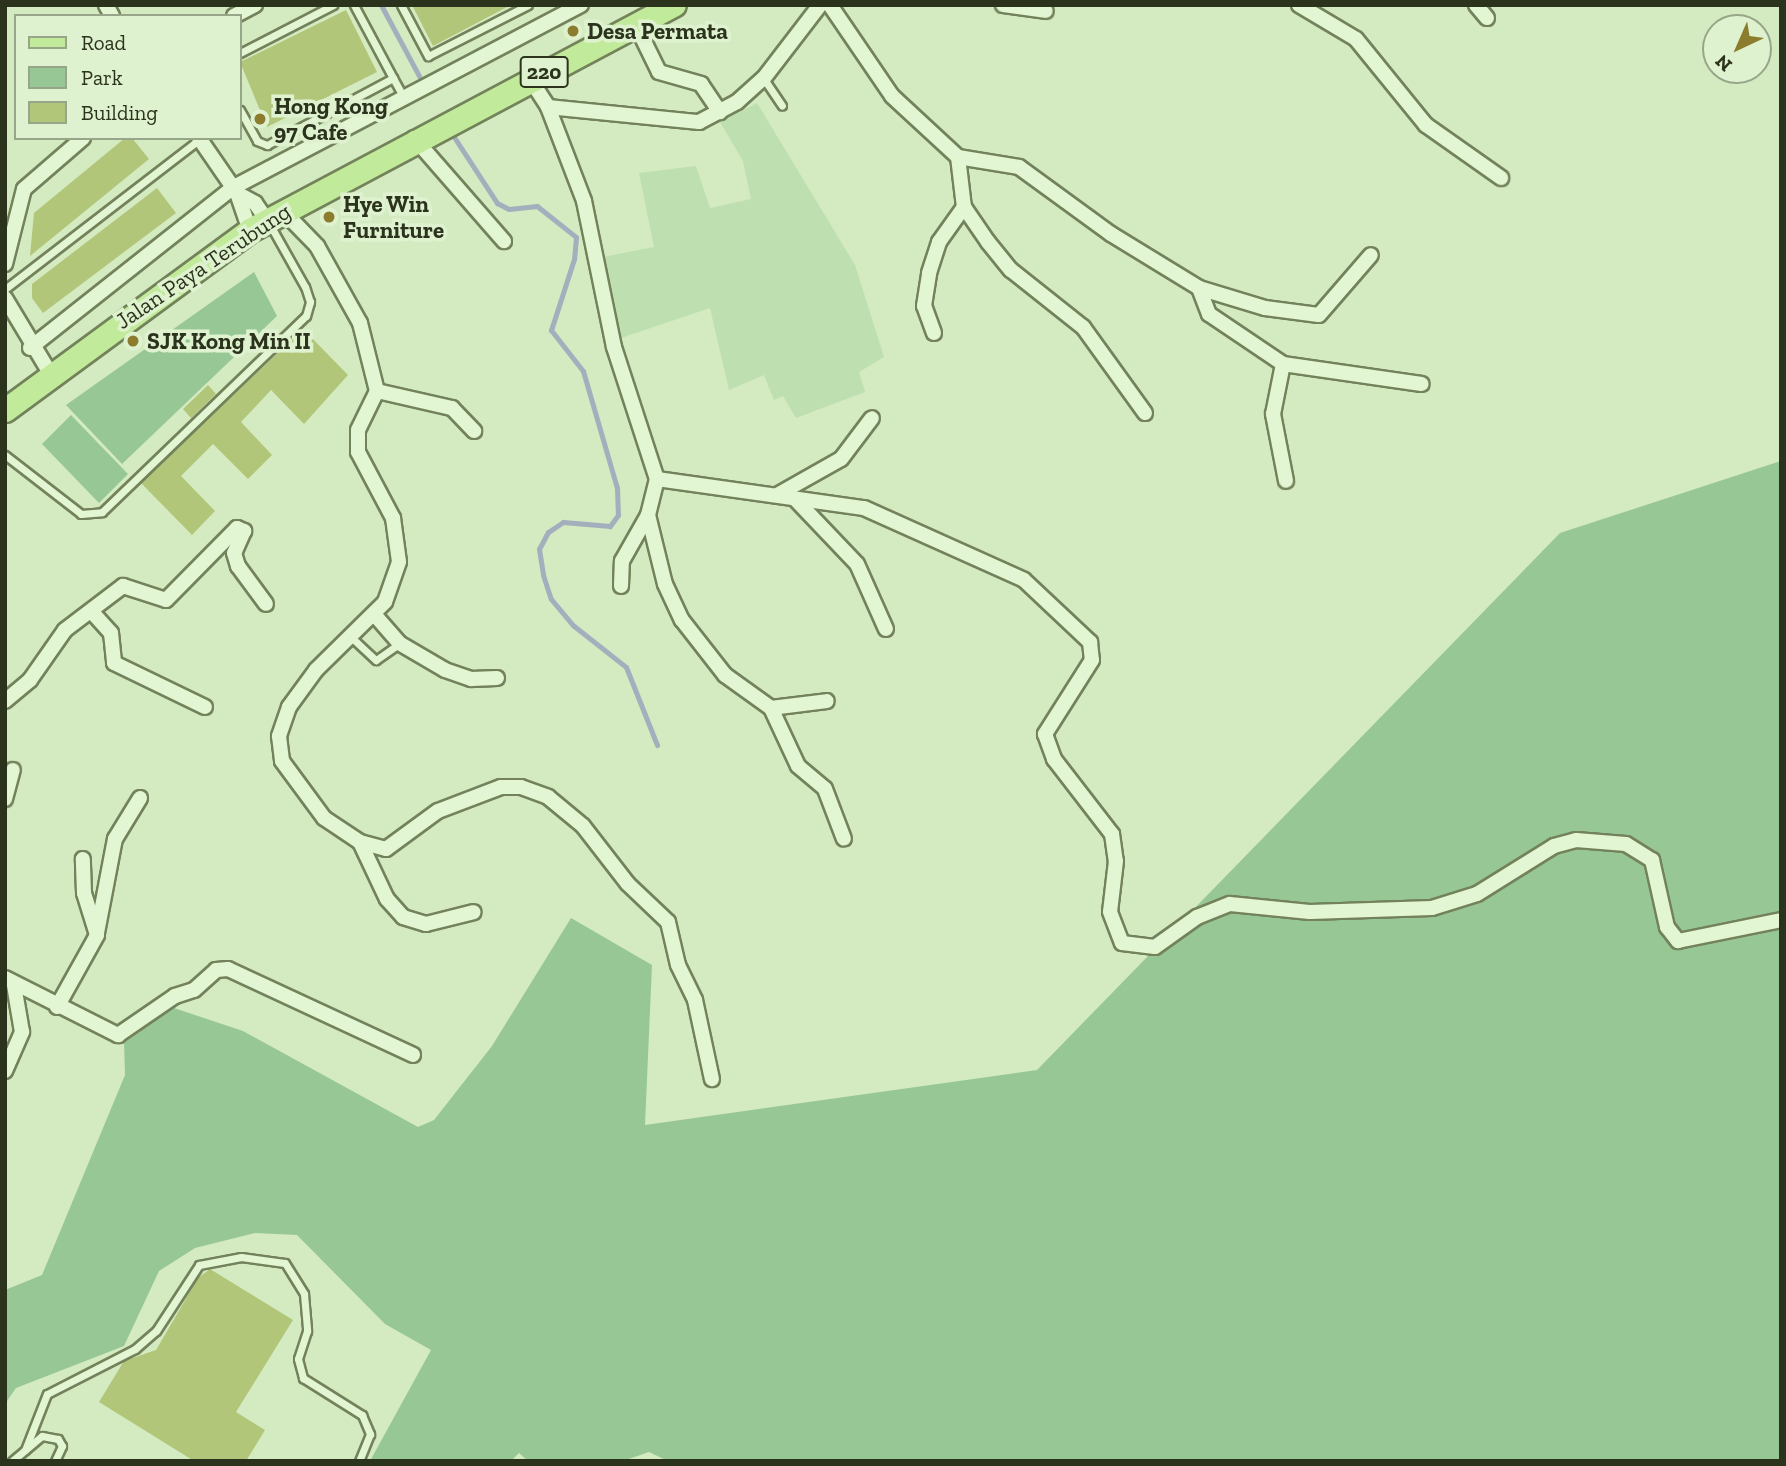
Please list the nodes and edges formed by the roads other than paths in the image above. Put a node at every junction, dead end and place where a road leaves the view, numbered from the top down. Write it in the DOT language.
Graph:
graph roads {
  1 [pos="255,5"];
  2 [pos="334,5"];
  3 [pos="354,5"];
  4 [pos="401,5"];
  5 [pos="528,5"];
  6 [pos="581,5"];
  7 [pos="674,5"];
  8 [pos="820,5"];
  9 [pos="830,5"];
  10 [pos="1003,5"];
  11 [pos="1299,5"];
  12 [pos="1476,5"];
  13 [pos="1046,11"];
  14 [pos="238,14"];
  15 [pos="1487,18"];
  16 [pos="636,25"];
  17 [pos="242,52"];
  18 [pos="393,78"];
  19 [pos="764,78"];
  20 [pos="530,79"];
  21 [pos="404,98"];
  22 [pos="782,106"];
  23 [pos="548,107"];
  24 [pos="720,112"];
  25 [pos="242,114"];
  26 [pos="414,138"];
  27 [pos="81,140"];
  28 [pos="199,140"];
  29 [pos="201,140"];
  30 [pos="958,157"];
  31 [pos="1501,178"];
  32 [pos="235,190"];
  33 [pos="964,208"];
  34 [pos="267,220"];
  35 [pos="504,241"];
  36 [pos="1371,255"];
  37 [pos="5,264"];
  38 [pos="1199,288"];
  39 [pos="5,289"];
  40 [pos="5,298"];
  41 [pos="934,333"];
  42 [pos="30,348"];
  43 [pos="1283,364"];
  44 [pos="50,373"];
  45 [pos="1422,384"];
  46 [pos="377,391"];
  47 [pos="5,410"];
  48 [pos="1145,413"];
  49 [pos="873,418"];
  50 [pos="474,431"];
  51 [pos="5,455"];
  52 [pos="657,479"];
  53 [pos="1286,481"];
  54 [pos="777,495"];
  55 [pos="796,500"];
  56 [pos="649,515"];
  57 [pos="621,586"];
  58 [pos="266,604"];
  59 [pos="92,612"];
  60 [pos="374,614"];
  61 [pos="886,629"];
  62 [pos="351,638"];
  63 [pos="399,643"];
  64 [pos="497,678"];
  65 [pos="5,701"];
  66 [pos="827,701"];
  67 [pos="205,707"];
  68 [pos="771,708"];
  69 [pos="13,770"];
  70 [pos="140,798"];
  71 [pos="5,799"];
  72 [pos="844,839"];
  73 [pos="360,842"];
  74 [pos="83,859"];
  75 [pos="474,912"];
  76 [pos="1781,920"];
  77 [pos="97,935"];
  78 [pos="9,981"];
  79 [pos="57,1007"];
  80 [pos="413,1055"];
  81 [pos="5,1072"];
  82 [pos="712,1079"];
  83 [pos="25,1450"];
  84 [pos="12,1461"];
  85 [pos="55,1461"];
  86 [pos="359,1461"];
  1 -- 14 [label="street"];
  2 -- 17 [label="lane"];
  3 -- 18 [label="lane"];
  4 -- 5 [label="lane"];
  6 -- 21 [label="street"];
  7 -- 16 [label="main road, Jalan Paya Terubung / 220"];
  8 -- 19 [label="street"];
  9 -- 30 [label="street"];
  10 -- 13 [label="street"];
  11 -- 31 [label="street"];
  12 -- 15 [label="street"];
  16 -- 20 [label="main road, Jalan Paya Terubung / 220"];
  16 -- 24 [label="street"];
  18 -- 21 [label="lane"];
  18 -- 25 [label="lane"];
  19 -- 22 [label="lane"];
  19 -- 24 [label="street"];
  20 -- 23 [label="street"];
  20 -- 26 [label="main road, Jalan Paya Terubung / 220"];
  21 -- 32 [label="street"];
  23 -- 24 [label="street"];
  23 -- 52 [label="street"];
  26 -- 34 [label="main road, Jalan Paya Terubung / 220"];
  26 -- 35 [label="street"];
  27 -- 37 [label="street"];
  28 -- 39 [label="lane"];
  29 -- 32 [label="street"];
  30 -- 33 [label="street"];
  30 -- 38 [label="street"];
  32 -- 34 [label="street"];
  32 -- 42 [label="street"];
  33 -- 41 [label="street"];
  33 -- 48 [label="street"];
  34 -- 44 [label="main road, Jalan Paya Terubung / 220"];
  34 -- 46 [label="street"];
  34 -- 51 [label="lane"];
  36 -- 38 [label="street"];
  38 -- 43 [label="street"];
  40 -- 42 [label="street"];
  42 -- 44 [label="street"];
  43 -- 45 [label="street"];
  43 -- 53 [label="street"];
  44 -- 47 [label="main road, Jalan Paya Terubung / 220"];
  46 -- 50 [label="street"];
  46 -- 60 [label="street"];
  49 -- 54 [label="street"];
  52 -- 54 [label="street"];
  52 -- 56 [label="street"];
  54 -- 55 [label="street"];
  55 -- 61 [label="street"];
  55 -- 76 [label="street"];
  56 -- 57 [label="street"];
  56 -- 68 [label="street"];
  58 -- 59 [label="street"];
  59 -- 65 [label="street"];
  59 -- 67 [label="street"];
  60 -- 62 [label="street"];
  60 -- 63 [label="street"];
  62 -- 63 [label="lane"];
  62 -- 73 [label="street"];
  63 -- 64 [label="street"];
  66 -- 68 [label="street"];
  68 -- 72 [label="street"];
  69 -- 71 [label="street"];
  70 -- 77 [label="street"];
  73 -- 75 [label="street"];
  73 -- 82 [label="street"];
  74 -- 77 [label="street"];
  77 -- 79 [label="street"];
  78 -- 79 [label="street"];
  78 -- 81 [label="street"];
  79 -- 80 [label="street"];
  83 -- 84 [label="lane"];
  83 -- 85 [label="lane"];
  83 -- 86 [label="lane"];
}
